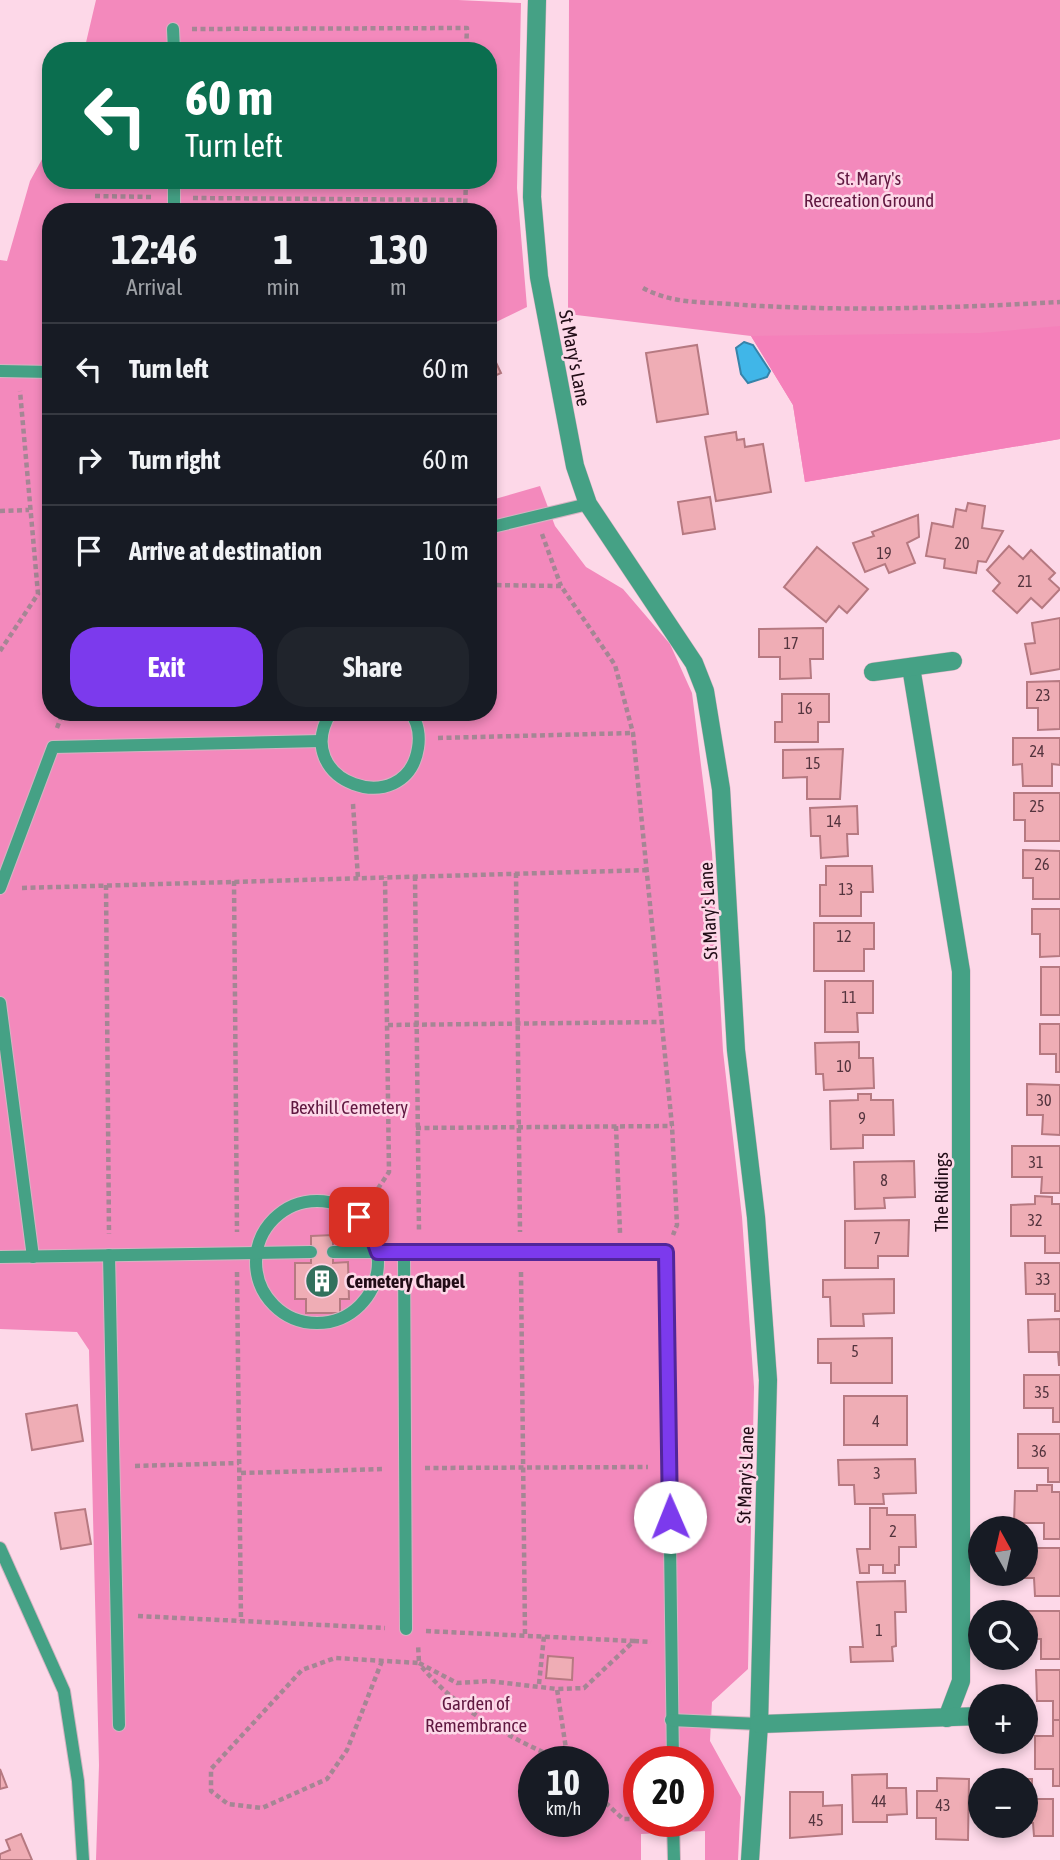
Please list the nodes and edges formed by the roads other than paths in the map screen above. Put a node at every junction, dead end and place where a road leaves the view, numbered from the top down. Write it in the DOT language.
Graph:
graph roads {
  1 [pos="537,0"];
  2 [pos="173,29"];
  3 [pos="174,42"];
  4 [pos="0,371"];
  5 [pos="42,372"];
  6 [pos="588,504"];
  7 [pos="497,526"];
  8 [pos="953,661"];
  9 [pos="911,667"];
  10 [pos="873,672"];
  11 [pos="326,721"];
  12 [pos="413,721"];
  13 [pos="321,741"];
  14 [pos="0,888"];
  15 [pos="0,1003"];
  16 [pos="311,1252"];
  17 [pos="333,1252"];
  18 [pos="378,1252"];
  19 [pos="404,1252"];
  20 [pos="256,1253"];
  21 [pos="109,1255"];
  22 [pos="0,1257"];
  23 [pos="33,1257"];
  24 [pos="0,1548"];
  25 [pos="412,1630"];
  26 [pos="968,1717"];
  27 [pos="947,1718"];
  28 [pos="671,1720"];
  29 [pos="759,1724"];
  30 [pos="119,1725"];
  31 [pos="672,1746"];
  32 [pos="673,1837"];
  33 [pos="83,1860"];
  34 [pos="674,1860"];
  35 [pos="750,1860"];
  1 -- 6 [label="street, St Mary's Lane"];
  2 -- 3 [label="lane"];
  4 -- 5 [label="lane"];
  6 -- 7 [label="lane"];
  6 -- 29 [label="street, St Mary's Lane"];
  8 -- 9 [label="street"];
  9 -- 10 [label="street"];
  9 -- 27 [label="street, The Ridings"];
  11 -- 13 [label="lane"];
  12 -- 13 [label="lane"];
  13 -- 14 [label="lane"];
  15 -- 23 [label="lane"];
  16 -- 20 [label="lane"];
  17 -- 18 [label="lane"];
  18 -- 19 [label="lane"];
  18 -- 20 [label="lane"];
  18 -- 20 [label="lane"];
  19 -- 25 [label="lane"];
  19 -- 28 [label="lane"];
  20 -- 21 [label="lane"];
  21 -- 23 [label="lane"];
  21 -- 30 [label="lane"];
  22 -- 23 [label="lane"];
  24 -- 33 [label="lane"];
  26 -- 27 [label="street"];
  27 -- 29 [label="street"];
  28 -- 29 [label="lane"];
  28 -- 31 [label="lane"];
  29 -- 35 [label="street, St Mary's Lane"];
  32 -- 34 [label="lane"];
}
